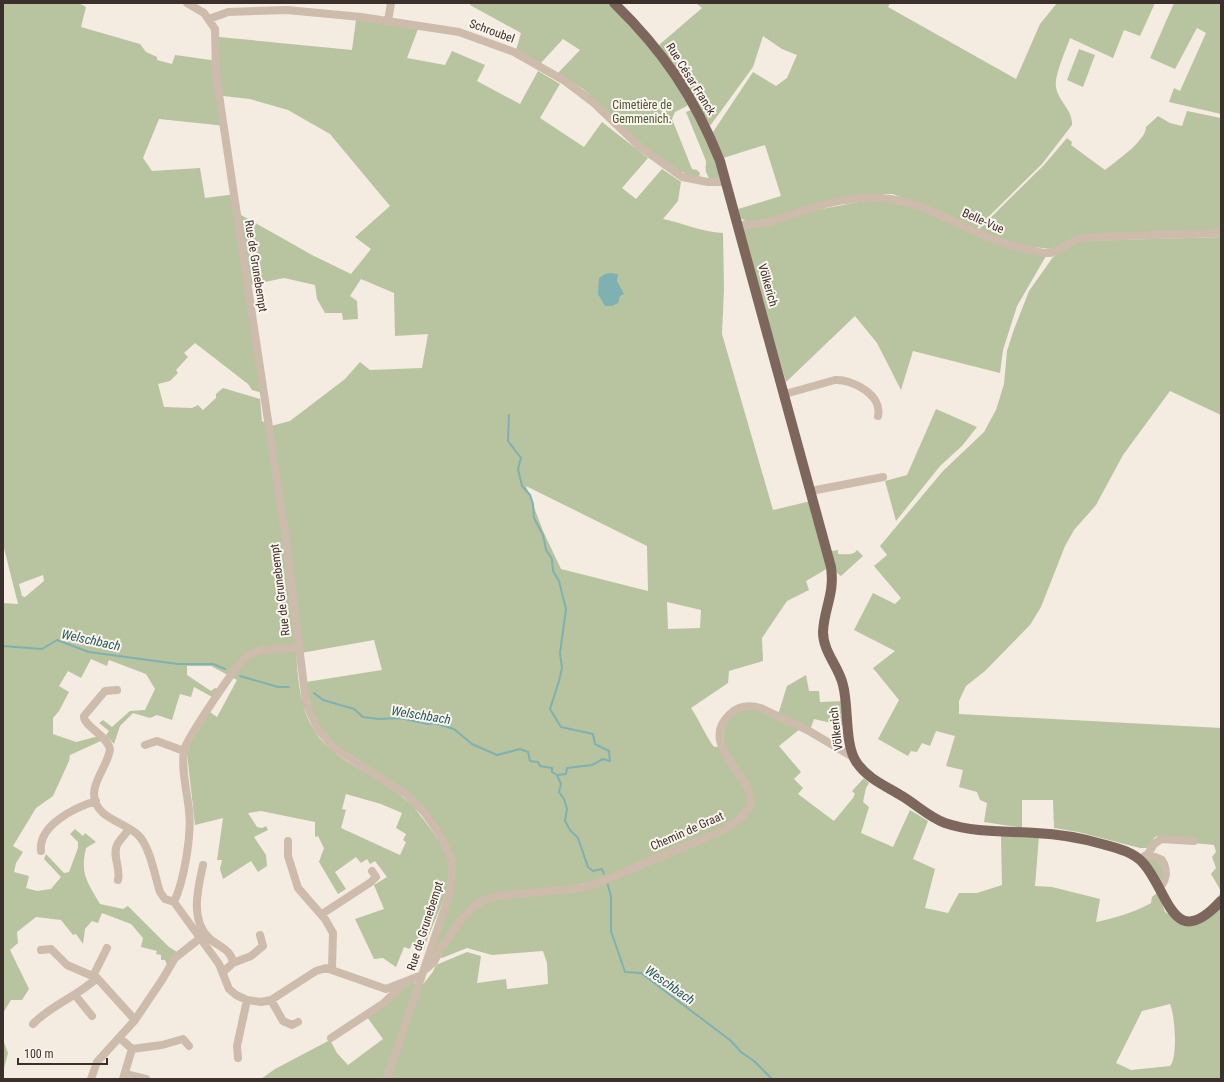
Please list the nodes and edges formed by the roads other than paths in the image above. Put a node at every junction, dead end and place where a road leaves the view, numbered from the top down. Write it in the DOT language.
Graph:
graph roads {
  1 [pos="187,3"];
  2 [pos="391,3"];
  3 [pos="614,3"];
  4 [pos="210,19"];
  5 [pos="388,21"];
  6 [pos="726,182"];
  7 [pos="738,226"];
  8 [pos="1221,233"];
  9 [pos="785,394"];
  10 [pos="878,416"];
  11 [pos="883,477"];
  12 [pos="811,491"];
  13 [pos="299,648"];
  14 [pos="117,690"];
  15 [pos="145,745"];
  16 [pos="184,751"];
  17 [pos="853,757"];
  18 [pos="96,800"];
  19 [pos="129,829"];
  20 [pos="288,841"];
  21 [pos="1194,841"];
  22 [pos="41,851"];
  23 [pos="1144,857"];
  24 [pos="203,865"];
  25 [pos="372,871"];
  26 [pos="118,880"];
  27 [pos="1160,888"];
  28 [pos="1221,901"];
  29 [pos="174,902"];
  30 [pos="322,914"];
  31 [pos="260,935"];
  32 [pos="199,939"];
  33 [pos="107,948"];
  34 [pos="41,950"];
  35 [pos="233,963"];
  36 [pos="332,968"];
  37 [pos="223,972"];
  38 [pos="423,972"];
  39 [pos="95,977"];
  40 [pos="405,983"];
  41 [pos="75,995"];
  42 [pos="248,1000"];
  43 [pos="271,1000"];
  44 [pos="92,1016"];
  45 [pos="135,1020"];
  46 [pos="298,1022"];
  47 [pos="33,1024"];
  48 [pos="120,1038"];
  49 [pos="331,1038"];
  50 [pos="190,1046"];
  51 [pos="132,1049"];
  52 [pos="238,1058"];
  53 [pos="124,1076"];
  54 [pos="91,1079"];
  55 [pos="146,1079"];
  56 [pos="387,1079"];
  1 -- 4 [label="street"];
  2 -- 5 [label="street"];
  3 -- 6 [label="main road, Rue César Franck"];
  4 -- 5 [label="street, Schroubel"];
  4 -- 13 [label="street, Rue de Grunebempt"];
  5 -- 6 [label="street, Schroubel"];
  6 -- 7 [label="main road, Völkerich"];
  7 -- 8 [label="street, Belle-Vue"];
  7 -- 9 [label="main road, Völkerich"];
  9 -- 10 [label="street"];
  9 -- 12 [label="main road, Völkerich"];
  11 -- 12 [label="street"];
  12 -- 17 [label="main road, Völkerich"];
  13 -- 16 [label="street"];
  13 -- 38 [label="street, Rue de Grunebempt"];
  14 -- 18 [label="street"];
  15 -- 16 [label="street"];
  16 -- 29 [label="street"];
  17 -- 23 [label="main road, Völkerich"];
  17 -- 38 [label="street, Chemin de Graat"];
  18 -- 19 [label="street"];
  18 -- 22 [label="street"];
  19 -- 26 [label="street"];
  19 -- 29 [label="street"];
  20 -- 30 [label="street"];
  21 -- 23 [label="street"];
  23 -- 27 [label="main road, Völkerich"];
  23 -- 27 [label="street, Völkerich"];
  24 -- 35 [label="street"];
  25 -- 30 [label="street"];
  27 -- 28 [label="main road, Völkerich"];
  29 -- 32 [label="street"];
  30 -- 36 [label="street"];
  31 -- 35 [label="street"];
  32 -- 37 [label="street"];
  32 -- 45 [label="street"];
  33 -- 39 [label="street"];
  34 -- 39 [label="street"];
  35 -- 37 [label="street"];
  36 -- 40 [label="street"];
  36 -- 43 [label="street"];
  37 -- 42 [label="street"];
  38 -- 40 [label="street"];
  38 -- 56 [label="street, Rue de Grunebempt"];
  39 -- 41 [label="street"];
  39 -- 45 [label="street"];
  40 -- 49 [label="street"];
  41 -- 44 [label="street"];
  41 -- 47 [label="street"];
  42 -- 43 [label="street"];
  42 -- 52 [label="street"];
  43 -- 46 [label="street"];
  45 -- 48 [label="street"];
  48 -- 51 [label="street"];
  48 -- 54 [label="street"];
  50 -- 51 [label="street"];
  51 -- 53 [label="street"];
  53 -- 55 [label="street"];
}
